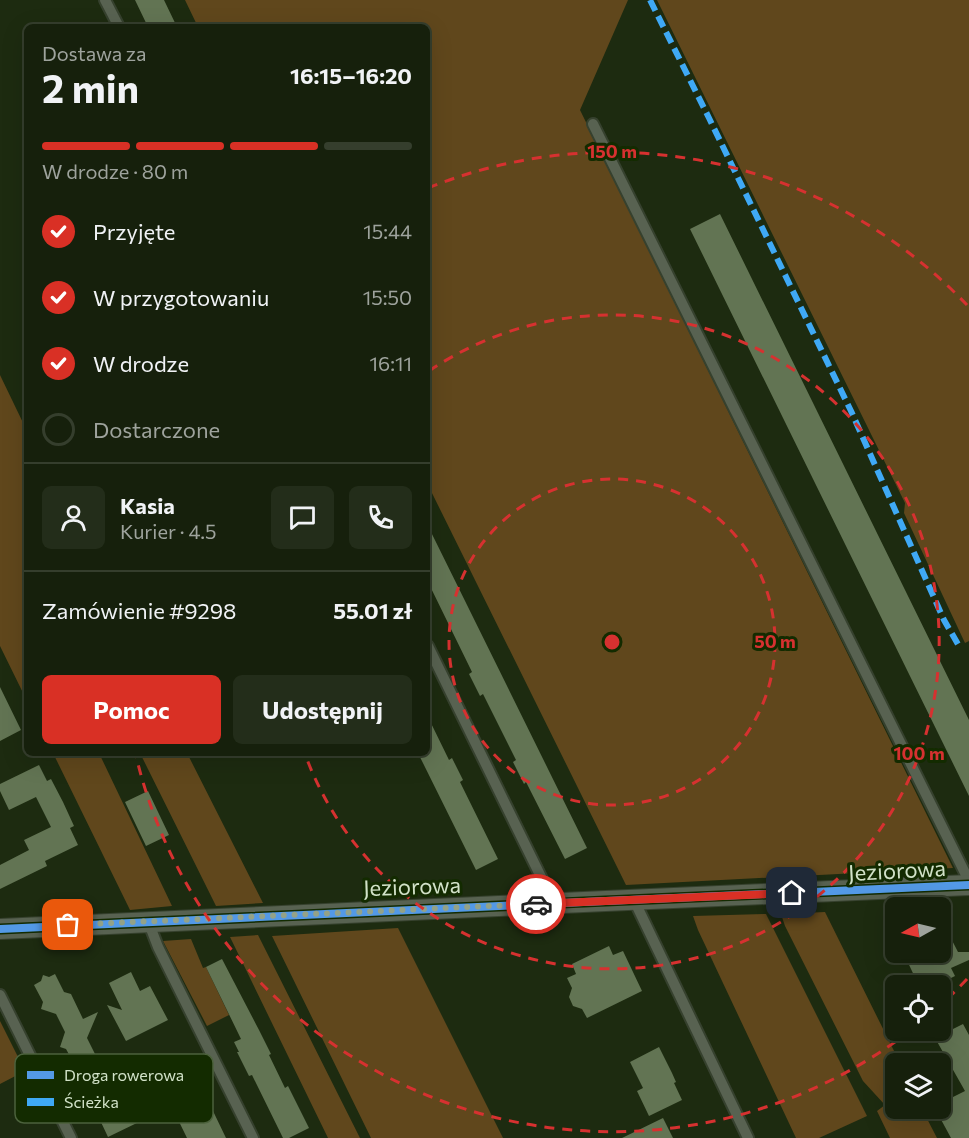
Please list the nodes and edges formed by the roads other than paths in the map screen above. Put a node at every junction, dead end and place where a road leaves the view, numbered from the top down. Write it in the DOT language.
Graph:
graph roads {
  1 [pos="105,0"];
  2 [pos="117,24"];
  3 [pos="593,124"];
  4 [pos="430,650"];
  5 [pos="969,883"];
  6 [pos="634,900"];
  7 [pos="548,904"];
  8 [pos="148,921"];
  9 [pos="0,928"];
  10 [pos="0,995"];
  11 [pos="29,1054"];
  12 [pos="211,1054"];
  13 [pos="213,1058"];
  14 [pos="63,1123"];
  15 [pos="70,1138"];
  16 [pos="253,1138"];
  17 [pos="748,1138"];
  1 -- 2 [label="lane"];
  3 -- 5 [label="lane"];
  4 -- 7 [label="lane"];
  5 -- 6 [label="street, Jeziorowa"];
  6 -- 7 [label="street, Jeziorowa"];
  6 -- 17 [label="lane"];
  7 -- 8 [label="street, Jeziorowa"];
  8 -- 9 [label="street, Jeziorowa"];
  8 -- 12 [label="lane"];
  10 -- 11 [label="lane"];
  13 -- 16 [label="lane"];
  14 -- 15 [label="lane"];
}
